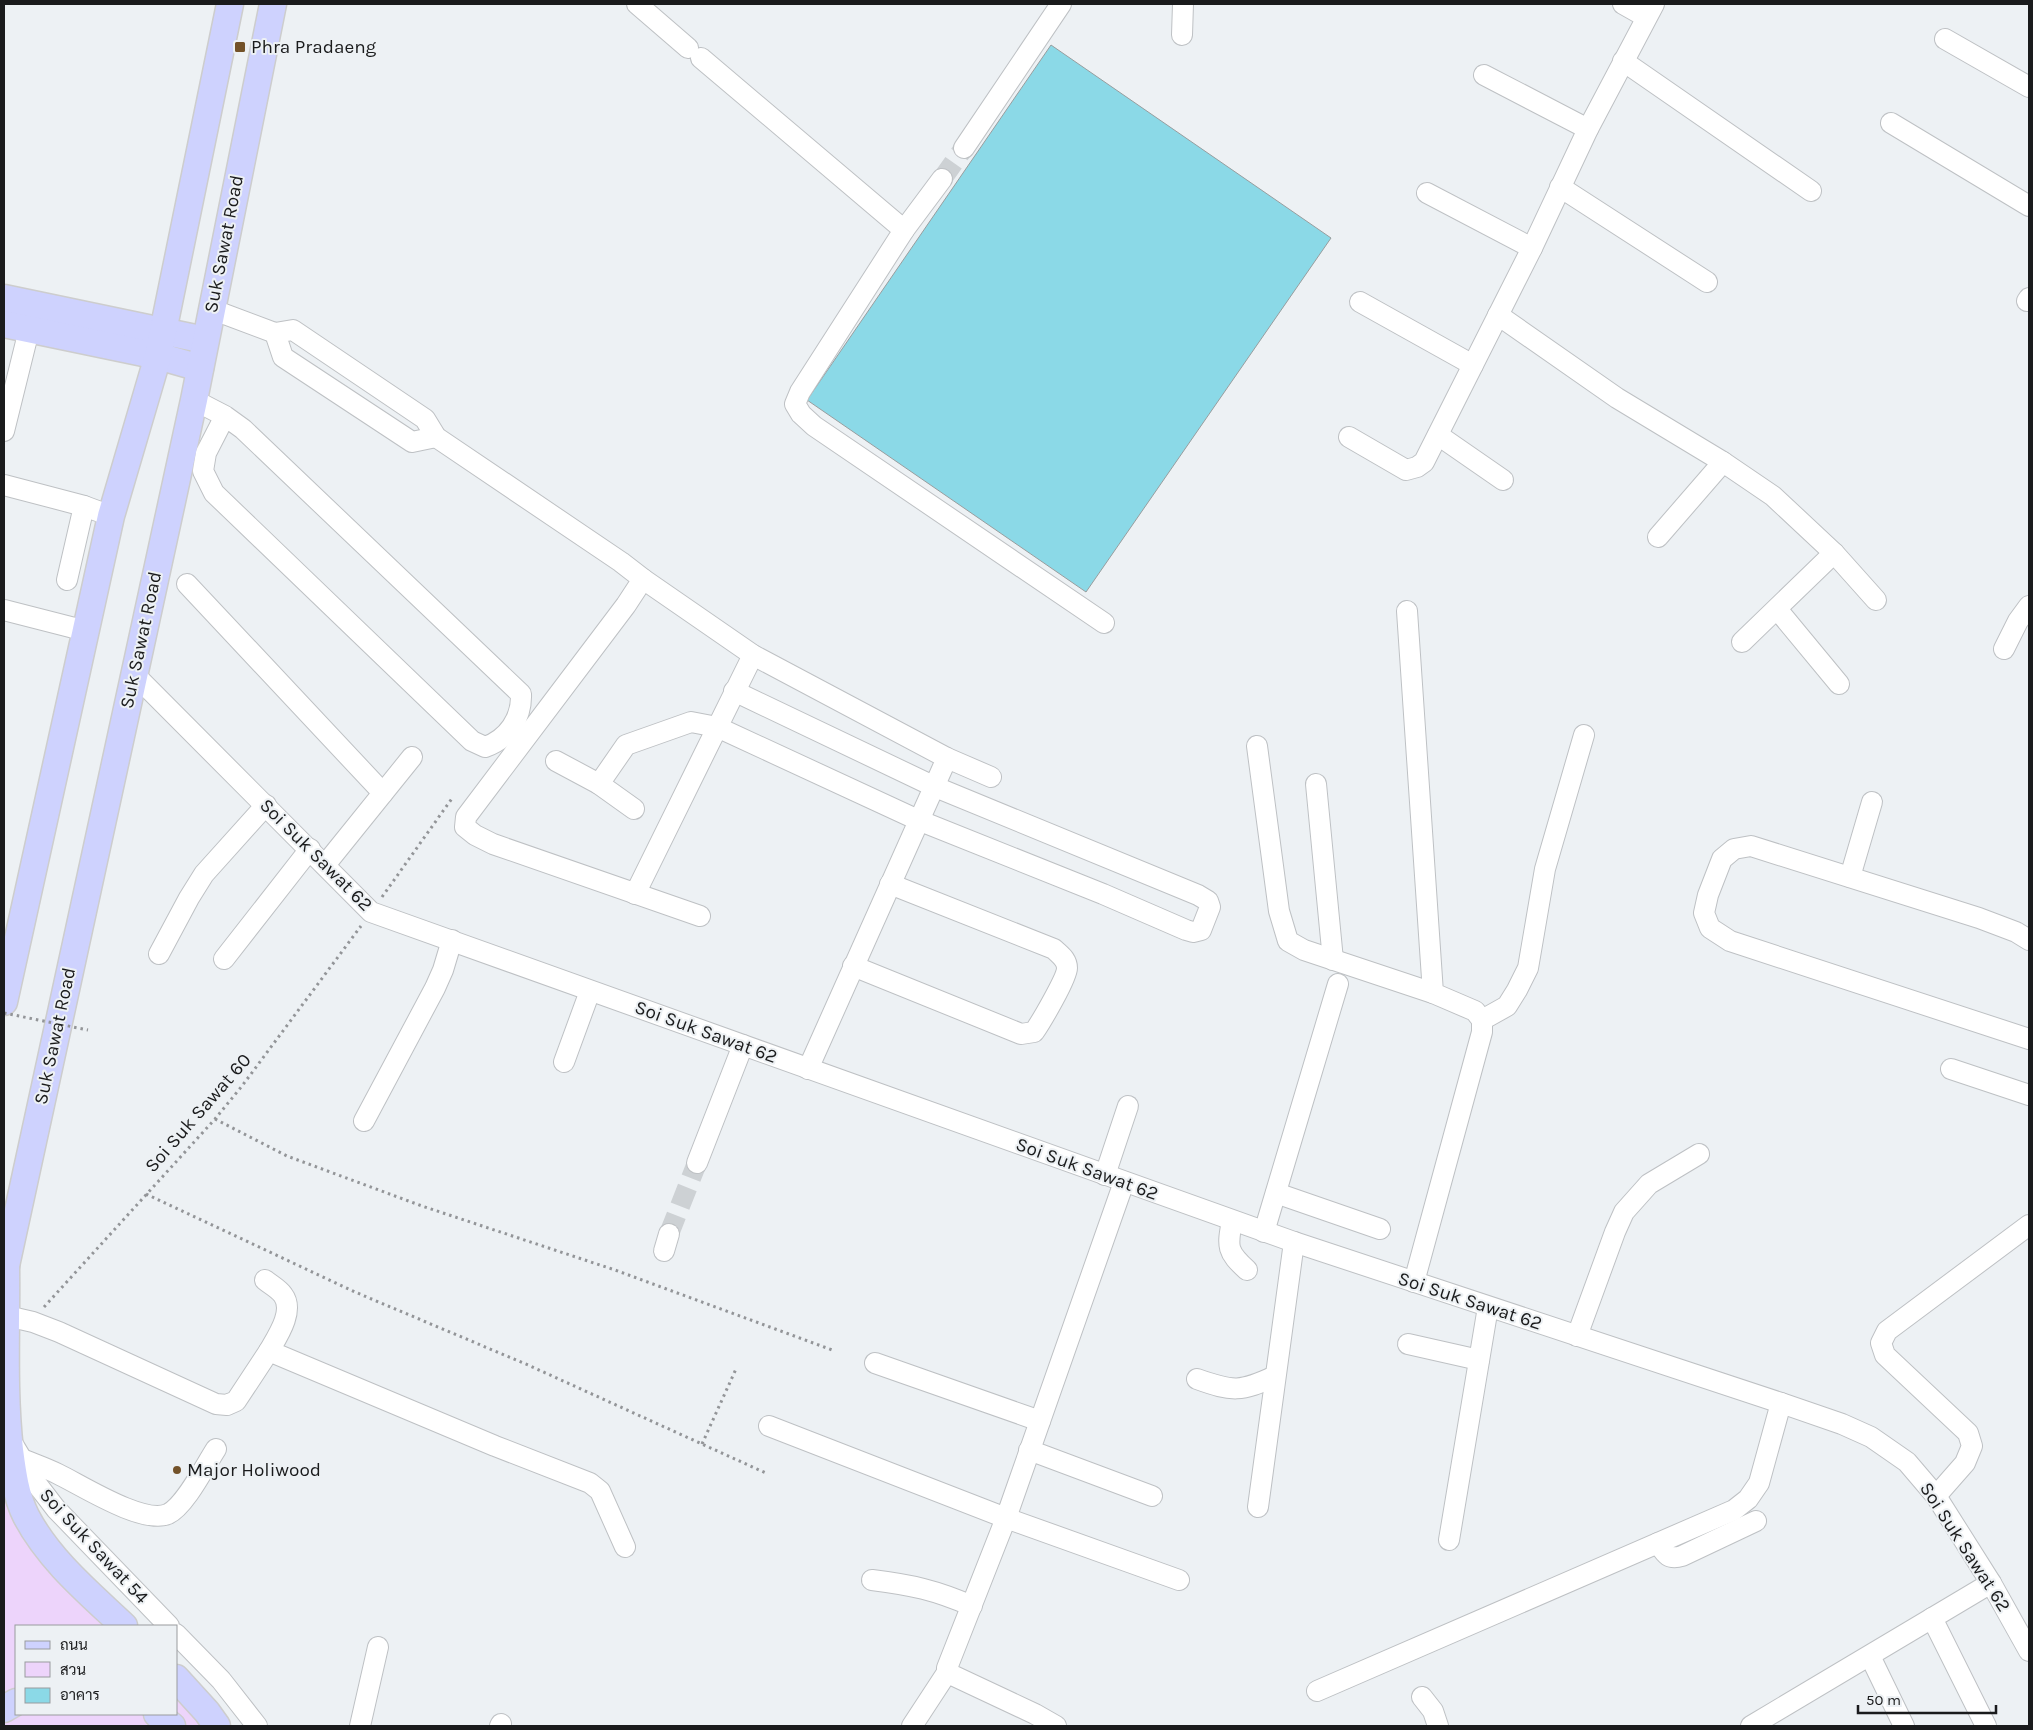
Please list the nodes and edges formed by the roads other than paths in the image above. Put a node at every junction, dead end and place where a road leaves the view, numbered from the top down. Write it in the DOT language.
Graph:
graph roads {
  1 [pos="230,4"];
  2 [pos="273,4"];
  3 [pos="637,4"];
  4 [pos="1061,4"];
  5 [pos="1183,4"];
  6 [pos="1623,4"];
  7 [pos="1650,10"];
  8 [pos="1182,35"];
  9 [pos="1945,39"];
  10 [pos="1623,60"];
  11 [pos="1484,75"];
  12 [pos="2029,87"];
  13 [pos="1891,123"];
  14 [pos="1588,129"];
  15 [pos="964,148"];
  16 [pos="942,179"];
  17 [pos="1560,187"];
  18 [pos="1811,191"];
  19 [pos="1427,193"];
  20 [pos="2029,206"];
  21 [pos="904,230"];
  22 [pos="1532,248"];
  23 [pos="1707,282"];
  24 [pos="4,298"];
  25 [pos="1360,302"];
  26 [pos="211,309"];
  27 [pos="1498,315"];
  28 [pos="16,327"];
  29 [pos="275,333"];
  30 [pos="205,340"];
  31 [pos="160,344"];
  32 [pos="1473,365"];
  33 [pos="200,368"];
  34 [pos="194,400"];
  35 [pos="225,416"];
  36 [pos="4,431"];
  37 [pos="1438,435"];
  38 [pos="1349,437"];
  39 [pos="436,438"];
  40 [pos="1723,462"];
  41 [pos="1503,480"];
  42 [pos="4,485"];
  43 [pos="84,506"];
  44 [pos="111,516"];
  45 [pos="1658,537"];
  46 [pos="1834,553"];
  47 [pos="643,578"];
  48 [pos="67,580"];
  49 [pos="187,584"];
  50 [pos="1876,600"];
  51 [pos="2029,606"];
  52 [pos="1777,609"];
  53 [pos="4,610"];
  54 [pos="1408,611"];
  55 [pos="1104,623"];
  56 [pos="86,631"];
  57 [pos="1742,642"];
  58 [pos="2004,650"];
  59 [pos="752,655"];
  60 [pos="134,674"];
  61 [pos="1838,684"];
  62 [pos="734,691"];
  63 [pos="717,727"];
  64 [pos="1584,736"];
  65 [pos="1257,746"];
  66 [pos="412,757"];
  67 [pos="947,758"];
  68 [pos="556,761"];
  69 [pos="991,777"];
  70 [pos="599,784"];
  71 [pos="1316,784"];
  72 [pos="933,786"];
  73 [pos="383,793"];
  74 [pos="1872,802"];
  75 [pos="266,805"];
  76 [pos="634,809"];
  77 [pos="918,820"];
  78 [pos="310,849"];
  79 [pos="325,864"];
  80 [pos="1850,877"];
  81 [pos="890,884"];
  82 [pos="635,894"];
  83 [pos="700,916"];
  84 [pos="452,940"];
  85 [pos="2029,940"];
  86 [pos="10,944"];
  87 [pos="159,954"];
  88 [pos="224,959"];
  89 [pos="1333,960"];
  90 [pos="853,966"];
  91 [pos="1338,984"];
  92 [pos="590,991"];
  93 [pos="1433,993"];
  94 [pos="4,1002"];
  95 [pos="1482,1020"];
  96 [pos="2029,1039"];
  97 [pos="743,1045"];
  98 [pos="564,1062"];
  99 [pos="808,1069"];
  100 [pos="1951,1069"];
  101 [pos="2029,1095"];
  102 [pos="1128,1106"];
  103 [pos="364,1121"];
  104 [pos="1699,1154"];
  105 [pos="696,1162"];
  106 [pos="1105,1175"];
  107 [pos="14,1180"];
  108 [pos="1124,1182"];
  109 [pos="1276,1193"];
  110 [pos="1232,1221"];
  111 [pos="2029,1225"];
  112 [pos="1380,1229"];
  113 [pos="1264,1232"];
  114 [pos="1294,1242"];
  115 [pos="5,1270"];
  116 [pos="1247,1270"];
  117 [pos="265,1280"];
  118 [pos="1414,1282"];
  119 [pos="1488,1306"];
  120 [pos="7,1316"];
  121 [pos="1577,1336"];
  122 [pos="1408,1344"];
  123 [pos="269,1351"];
  124 [pos="1479,1360"];
  125 [pos="875,1363"];
  126 [pos="1275,1376"];
  127 [pos="1197,1379"];
  128 [pos="1781,1403"];
  129 [pos="1040,1421"];
  130 [pos="769,1426"];
  131 [pos="15,1448"];
  132 [pos="216,1450"];
  133 [pos="1029,1450"];
  134 [pos="1152,1496"];
  135 [pos="1936,1496"];
  136 [pos="1258,1507"];
  137 [pos="1006,1518"];
  138 [pos="1756,1521"];
  139 [pos="1449,1540"];
  140 [pos="1658,1543"];
  141 [pos="625,1547"];
  142 [pos="872,1580"];
  143 [pos="1179,1580"];
  144 [pos="1991,1582"];
  145 [pos="972,1606"];
  146 [pos="1932,1618"];
  147 [pos="123,1625"];
  148 [pos="168,1625"];
  149 [pos="178,1636"];
  150 [pos="378,1647"];
  151 [pos="2029,1650"];
  152 [pos="1870,1656"];
  153 [pos="948,1671"];
  154 [pos="178,1680"];
  155 [pos="1317,1691"];
  156 [pos="1422,1697"];
  157 [pos="15,1703"];
  158 [pos="4,1709"];
  159 [pos="158,1715"];
  160 [pos="1031,1720"];
  161 [pos="1757,1725"];
  162 [pos="172,1726"];
  163 [pos="216,1726"];
  164 [pos="257,1726"];
  165 [pos="360,1726"];
  166 [pos="912,1726"];
  167 [pos="1056,1726"];
  168 [pos="1438,1726"];
  169 [pos="1904,1726"];
  170 [pos="1986,1726"];
  1 -- 31 [label="main road"];
  2 -- 26 [label="main road, Suk Sawat Road"];
  3 -- 21 [label="street"];
  4 -- 15 [label="street"];
  5 -- 8 [label="street"];
  6 -- 7 [label="street"];
  7 -- 10 [label="street"];
  9 -- 12 [label="street"];
  10 -- 14 [label="street"];
  10 -- 18 [label="street"];
  11 -- 14 [label="street"];
  13 -- 20 [label="street"];
  14 -- 17 [label="street"];
  16 -- 21 [label="street"];
  17 -- 22 [label="street"];
  17 -- 23 [label="street"];
  19 -- 22 [label="street"];
  21 -- 55 [label="street"];
  22 -- 27 [label="street"];
  24 -- 31 [label="main road"];
  25 -- 32 [label="street"];
  26 -- 29 [label="street"];
  26 -- 30 [label="main road, Suk Sawat Road"];
  27 -- 32 [label="street"];
  27 -- 40 [label="street"];
  28 -- 31 [label="main road"];
  28 -- 36 [label="street"];
  29 -- 39 [label="street"];
  29 -- 39 [label="street"];
  30 -- 31 [label="main road"];
  30 -- 33 [label="main road, Suk Sawat Road"];
  31 -- 33 [label="main road"];
  31 -- 44 [label="main road"];
  32 -- 37 [label="street"];
  33 -- 34 [label="main road, Suk Sawat Road"];
  34 -- 35 [label="street"];
  34 -- 60 [label="main road, Suk Sawat Road"];
  35 -- 35 [label="street"];
  37 -- 38 [label="street"];
  37 -- 41 [label="street"];
  39 -- 47 [label="street"];
  40 -- 45 [label="street"];
  40 -- 46 [label="street"];
  42 -- 43 [label="street"];
  43 -- 44 [label="street"];
  43 -- 48 [label="street"];
  44 -- 56 [label="main road"];
  46 -- 50 [label="street"];
  46 -- 52 [label="street"];
  47 -- 59 [label="street"];
  47 -- 82 [label="street"];
  49 -- 73 [label="street"];
  51 -- 58 [label="street"];
  52 -- 57 [label="street"];
  52 -- 61 [label="street"];
  53 -- 56 [label="street"];
  54 -- 93 [label="street"];
  56 -- 86 [label="main road"];
  59 -- 62 [label="street"];
  59 -- 67 [label="street"];
  60 -- 75 [label="street, Soi Suk Sawat 62"];
  60 -- 107 [label="main road, Suk Sawat Road"];
  62 -- 63 [label="street"];
  62 -- 72 [label="street"];
  63 -- 70 [label="street"];
  63 -- 77 [label="street"];
  63 -- 82 [label="street"];
  64 -- 95 [label="street"];
  65 -- 89 [label="street"];
  66 -- 73 [label="street"];
  67 -- 69 [label="street"];
  67 -- 72 [label="street"];
  68 -- 70 [label="street"];
  70 -- 76 [label="street"];
  71 -- 89 [label="street"];
  72 -- 77 [label="street"];
  72 -- 77 [label="street"];
  73 -- 79 [label="street"];
  74 -- 80 [label="street"];
  75 -- 78 [label="street, Soi Suk Sawat 62"];
  75 -- 87 [label="street"];
  77 -- 81 [label="street"];
  78 -- 79 [label="street, Soi Suk Sawat 62"];
  78 -- 88 [label="street"];
  79 -- 84 [label="street, Soi Suk Sawat 62"];
  80 -- 85 [label="street"];
  80 -- 96 [label="street"];
  81 -- 90 [label="street"];
  81 -- 90 [label="street"];
  82 -- 83 [label="street"];
  84 -- 92 [label="street, Soi Suk Sawat 62"];
  84 -- 103 [label="street"];
  86 -- 94 [label="main road"];
  89 -- 93 [label="street"];
  90 -- 99 [label="street"];
  91 -- 109 [label="street"];
  92 -- 97 [label="street, Soi Suk Sawat 62"];
  92 -- 98 [label="street"];
  93 -- 95 [label="street"];
  95 -- 118 [label="street"];
  97 -- 99 [label="street, Soi Suk Sawat 62"];
  97 -- 105 [label="street"];
  99 -- 106 [label="street, Soi Suk Sawat 62"];
  100 -- 101 [label="street"];
  102 -- 106 [label="street"];
  104 -- 121 [label="street"];
  106 -- 108 [label="street, Soi Suk Sawat 62"];
  107 -- 115 [label="main road, Suk Sawat Road"];
  108 -- 110 [label="street, Soi Suk Sawat 62"];
  108 -- 129 [label="street"];
  109 -- 112 [label="street"];
  109 -- 113 [label="street"];
  110 -- 113 [label="street, Soi Suk Sawat 62"];
  110 -- 116 [label="street"];
  111 -- 135 [label="street"];
  113 -- 114 [label="street, Soi Suk Sawat 62"];
  114 -- 118 [label="street, Soi Suk Sawat 62"];
  114 -- 126 [label="street"];
  115 -- 120 [label="main road, Suk Sawat Road"];
  117 -- 123 [label="street"];
  118 -- 119 [label="street, Soi Suk Sawat 62"];
  119 -- 121 [label="street, Soi Suk Sawat 62"];
  119 -- 124 [label="street"];
  120 -- 123 [label="street"];
  120 -- 131 [label="main road, Suk Sawat Road"];
  121 -- 128 [label="street, Soi Suk Sawat 62"];
  122 -- 124 [label="street"];
  123 -- 141 [label="street"];
  124 -- 139 [label="street"];
  125 -- 129 [label="street"];
  126 -- 127 [label="street"];
  126 -- 136 [label="street"];
  128 -- 135 [label="street, Soi Suk Sawat 62"];
  128 -- 140 [label="street"];
  129 -- 133 [label="street"];
  130 -- 137 [label="street"];
  131 -- 132 [label="street"];
  131 -- 147 [label="main road, Suk Sawat Road"];
  131 -- 148 [label="street, Soi Suk Sawat 54"];
  133 -- 134 [label="street"];
  133 -- 137 [label="street"];
  135 -- 144 [label="street, Soi Suk Sawat 62"];
  137 -- 143 [label="street"];
  137 -- 145 [label="street"];
  138 -- 140 [label="street"];
  140 -- 155 [label="street"];
  142 -- 145 [label="street"];
  144 -- 146 [label="street"];
  144 -- 151 [label="street, Soi Suk Sawat 62"];
  145 -- 153 [label="street"];
  146 -- 152 [label="street"];
  146 -- 170 [label="street"];
  149 -- 164 [label="street"];
  150 -- 165 [label="street"];
  152 -- 161 [label="street"];
  152 -- 169 [label="street"];
  153 -- 160 [label="street"];
  153 -- 166 [label="street"];
  154 -- 163 [label="main road"];
  156 -- 168 [label="street"];
  157 -- 158 [label="main road"];
  159 -- 162 [label="main road"];
  160 -- 167 [label="street"];
}
